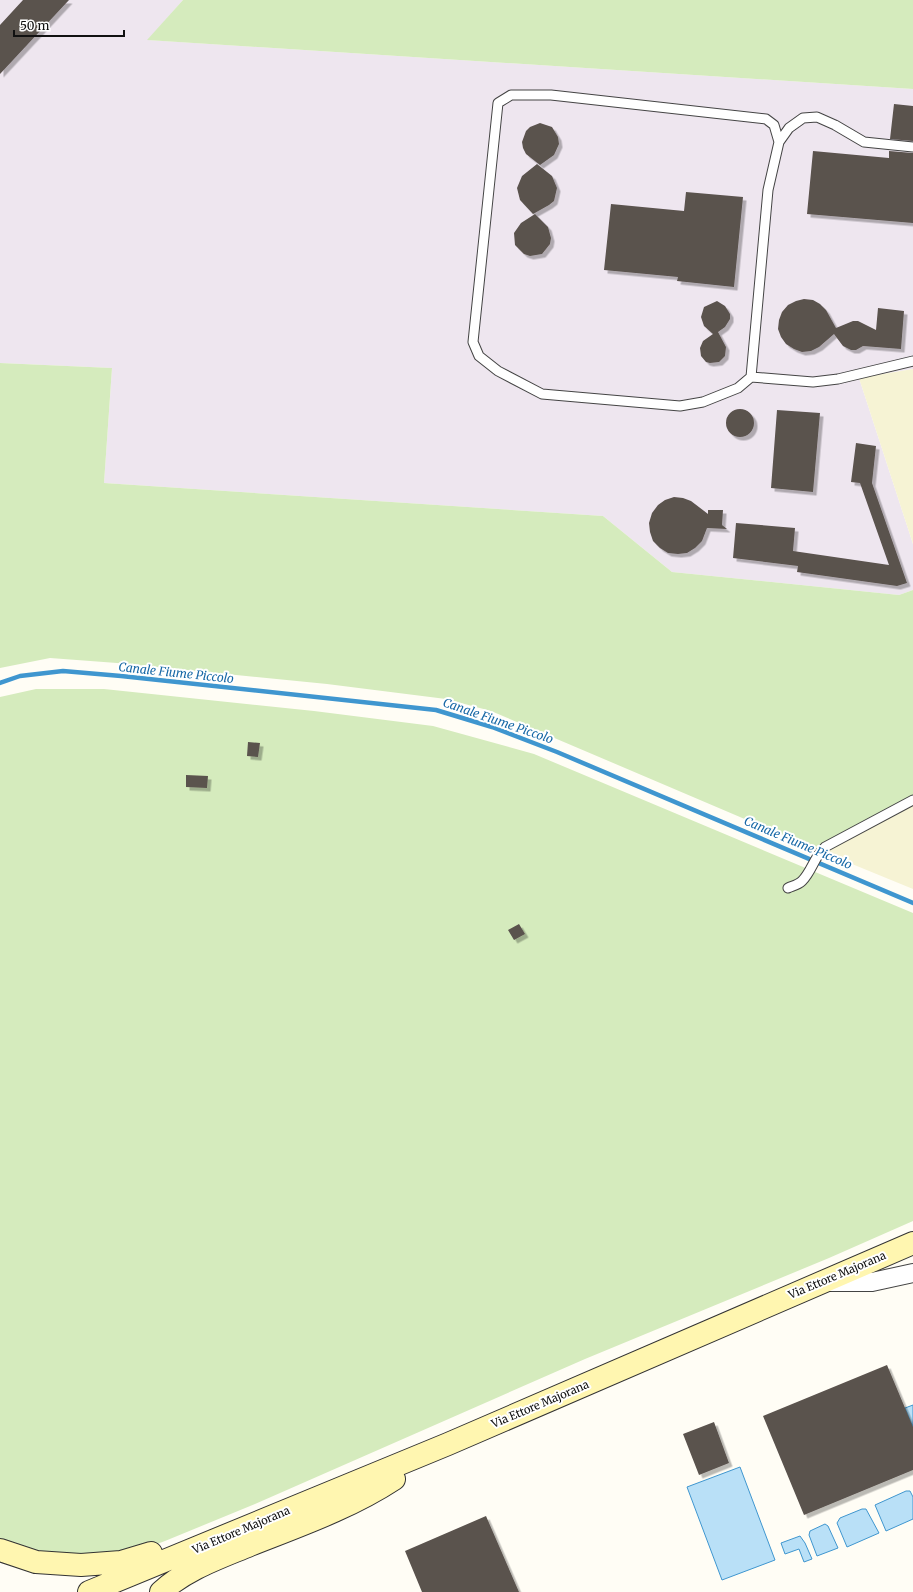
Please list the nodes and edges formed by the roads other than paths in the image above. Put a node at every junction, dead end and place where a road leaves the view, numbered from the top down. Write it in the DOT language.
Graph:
graph roads {
  1 [pos="779,142"];
  2 [pos="913,147"];
  3 [pos="913,361"];
  4 [pos="751,378"];
  5 [pos="913,800"];
  6 [pos="788,888"];
  7 [pos="913,1242"];
  8 [pos="913,1273"];
  9 [pos="822,1282"];
  10 [pos="448,1444"];
  11 [pos="0,1550"];
  12 [pos="89,1592"];
  13 [pos="162,1592"];
  1 -- 2 [label="lane"];
  1 -- 4 [label="lane"];
  1 -- 4 [label="lane"];
  3 -- 4 [label="lane"];
  5 -- 6 [label="lane"];
  7 -- 9 [label="main road, Via Ettore Majorana"];
  8 -- 9 [label="street"];
  9 -- 10 [label="main road, Via Ettore Majorana"];
  10 -- 11 [label="main road"];
  10 -- 12 [label="main road, Via Ettore Majorana"];
  10 -- 13 [label="main road"];
}
